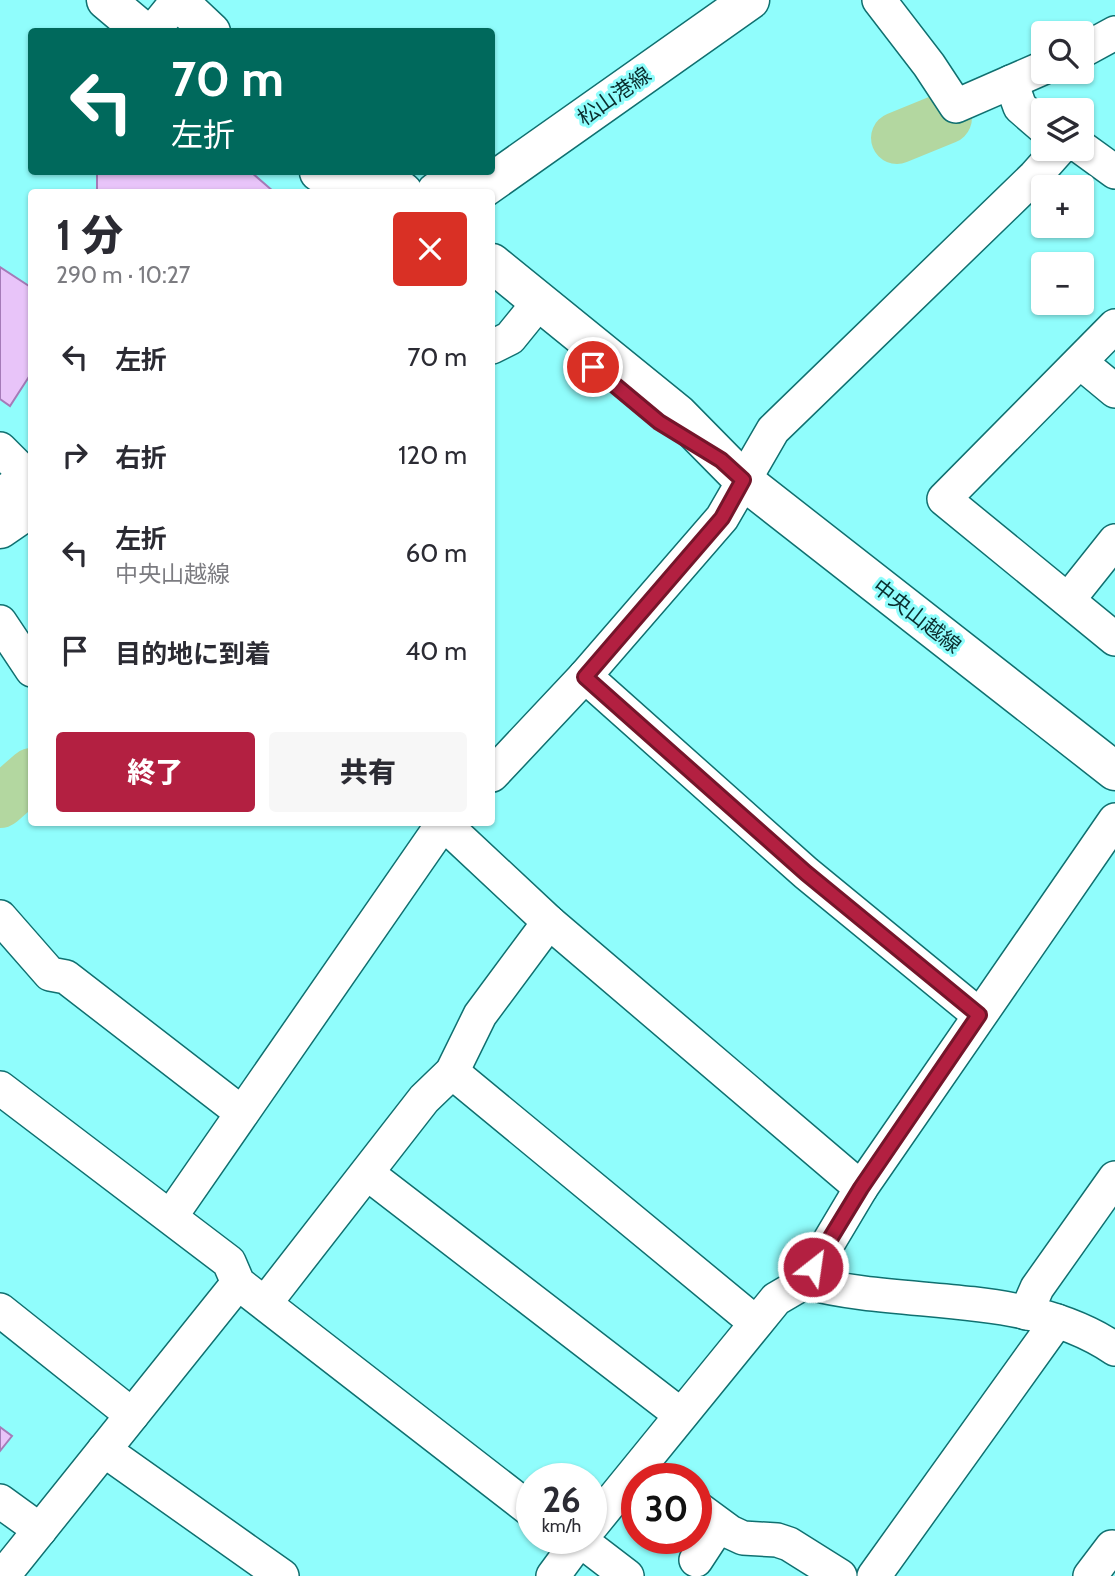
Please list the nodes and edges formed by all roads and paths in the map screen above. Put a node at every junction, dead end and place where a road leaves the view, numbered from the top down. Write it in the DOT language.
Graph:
graph roads {
  1 [pos="106,0"];
  2 [pos="177,0"];
  3 [pos="706,0"];
  4 [pos="750,0"];
  5 [pos="879,0"];
  6 [pos="140,28"];
  7 [pos="155,28"];
  8 [pos="207,28"];
  9 [pos="1115,33"];
  10 [pos="1094,44"];
  11 [pos="1031,73"];
  12 [pos="1011,82"];
  13 [pos="1031,117"];
  14 [pos="495,150"];
  15 [pos="1094,157"];
  16 [pos="1048,161"];
  17 [pos="1115,172"];
  18 [pos="324,175"];
  19 [pos="381,175"];
  20 [pos="461,175"];
  21 [pos="347,189"];
  22 [pos="399,189"];
  23 [pos="440,189"];
  24 [pos="482,189"];
  25 [pos="495,266"];
  26 [pos="495,292"];
  27 [pos="533,309"];
  28 [pos="1115,326"];
  29 [pos="495,346"];
  30 [pos="1080,362"];
  31 [pos="1115,391"];
  32 [pos="0,449"];
  33 [pos="732,470"];
  34 [pos="25,488"];
  35 [pos="0,529"];
  36 [pos="1115,541"];
  37 [pos="1068,600"];
  38 [pos="0,622"];
  39 [pos="1115,639"];
  40 [pos="28,664"];
  41 [pos="585,677"];
  42 [pos="1115,771"];
  43 [pos="495,772"];
  44 [pos="1115,820"];
  45 [pos="441,826"];
  46 [pos="446,826"];
  47 [pos="0,917"];
  48 [pos="549,922"];
  49 [pos="979,1015"];
  50 [pos="452,1072"];
  51 [pos="0,1088"];
  52 [pos="242,1113"];
  53 [pos="368,1174"];
  54 [pos="1115,1178"];
  55 [pos="861,1188"];
  56 [pos="171,1216"];
  57 [pos="805,1282"];
  58 [pos="239,1283"];
  59 [pos="266,1302"];
  60 [pos="0,1310"];
  61 [pos="1041,1317"];
  62 [pos="756,1323"];
  63 [pos="1115,1349"];
  64 [pos="132,1415"];
  65 [pos="681,1415"];
  66 [pos="104,1450"];
  67 [pos="655,1463"];
  68 [pos="516,1498"];
  69 [pos="621,1498"];
  70 [pos="0,1501"];
  71 [pos="607,1511"];
  72 [pos="712,1519"];
  73 [pos="40,1530"];
  74 [pos="1115,1549"];
  75 [pos="568,1554"];
  76 [pos="600,1554"];
  77 [pos="698,1554"];
  78 [pos="696,1560"];
  79 [pos="3,1576"];
  80 [pos="282,1576"];
  81 [pos="553,1576"];
  82 [pos="627,1576"];
  83 [pos="840,1576"];
  84 [pos="874,1576"];
  85 [pos="1090,1576"];
  1 -- 6 [label="main road"];
  2 -- 7 [label="street"];
  2 -- 8 [label="main road"];
  3 -- 14 [label="main road, 松山港線"];
  4 -- 24 [label="main road, 松山港線"];
  5 -- 12 [label="street"];
  9 -- 10 [label="street"];
  11 -- 12 [label="street"];
  12 -- 13 [label="street"];
  15 -- 17 [label="street"];
  16 -- 33 [label="street"];
  18 -- 21 [label="main road"];
  19 -- 22 [label="main road"];
  20 -- 23 [label="main road"];
  25 -- 27 [label="main road, 中央山越線"];
  26 -- 27 [label="main road, 中央山越線"];
  27 -- 29 [label="street"];
  27 -- 33 [label="main road, 中央山越線"];
  28 -- 30 [label="street"];
  30 -- 31 [label="street"];
  30 -- 37 [label="street"];
  32 -- 34 [label="street"];
  33 -- 41 [label="street"];
  33 -- 42 [label="main road, 中央山越線"];
  34 -- 35 [label="main road"];
  36 -- 37 [label="street"];
  37 -- 39 [label="street"];
  38 -- 40 [label="street"];
  41 -- 43 [label="street"];
  41 -- 49 [label="street"];
  44 -- 49 [label="street"];
  45 -- 52 [label="street"];
  46 -- 48 [label="street"];
  47 -- 52 [label="street"];
  48 -- 50 [label="street"];
  48 -- 55 [label="street"];
  49 -- 55 [label="street"];
  50 -- 53 [label="street"];
  50 -- 62 [label="street"];
  51 -- 56 [label="street"];
  52 -- 56 [label="street"];
  53 -- 59 [label="street"];
  53 -- 65 [label="street"];
  54 -- 61 [label="street"];
  55 -- 57 [label="street"];
  56 -- 58 [label="street"];
  57 -- 61 [label="street"];
  57 -- 62 [label="street"];
  58 -- 59 [label="street"];
  58 -- 64 [label="street"];
  59 -- 68 [label="street"];
  60 -- 64 [label="street"];
  61 -- 63 [label="street"];
  61 -- 84 [label="street"];
  62 -- 65 [label="street"];
  64 -- 66 [label="street"];
  65 -- 67 [label="street"];
  66 -- 73 [label="street"];
  66 -- 80 [label="street"];
  69 -- 71 [label="street"];
  70 -- 73 [label="street"];
  72 -- 83 [label="street"];
  73 -- 79 [label="street"];
  74 -- 85 [label="street"];
  75 -- 81 [label="street"];
  76 -- 82 [label="street"];
  77 -- 78 [label="street"];
}
